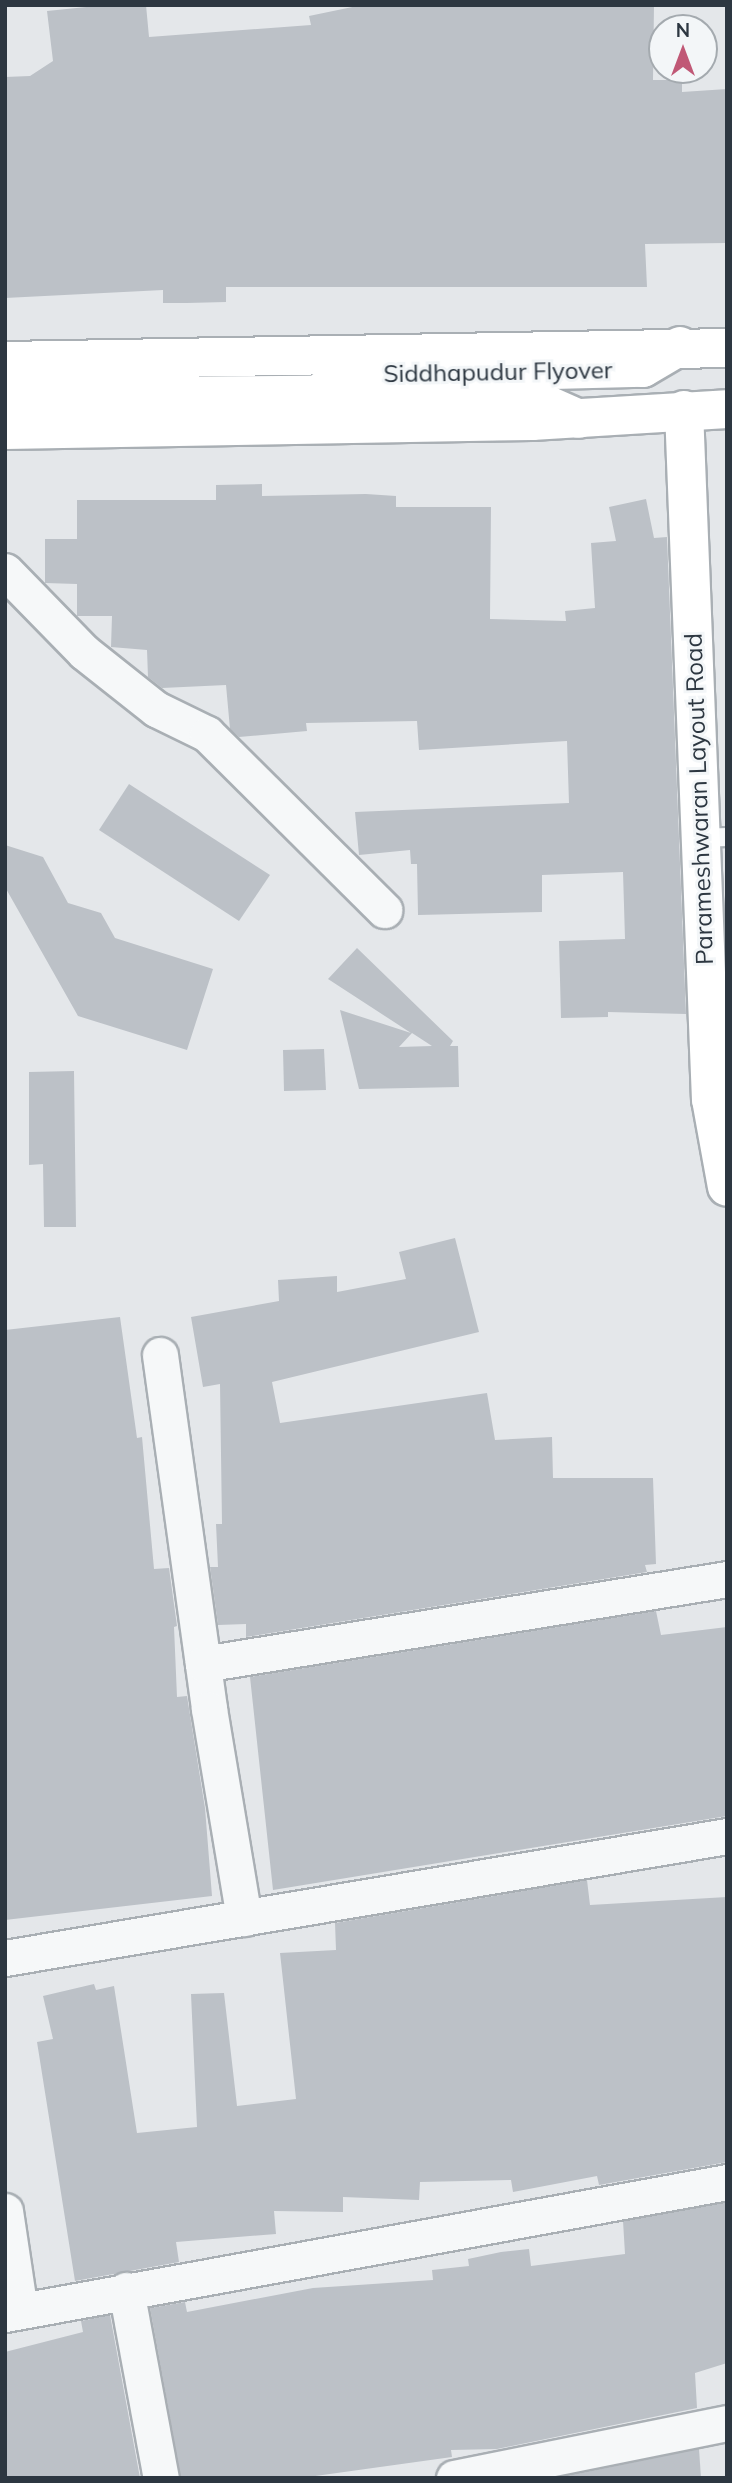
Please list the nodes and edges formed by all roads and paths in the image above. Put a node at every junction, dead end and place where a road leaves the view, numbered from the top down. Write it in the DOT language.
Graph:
graph roads {
  1 [pos="680,346"];
  2 [pos="727,348"];
  3 [pos="5,361"];
  4 [pos="466,387"];
  5 [pos="5,397"];
  6 [pos="727,409"];
  7 [pos="684,410"];
  8 [pos="579,419"];
  9 [pos="5,430"];
  10 [pos="5,571"];
  11 [pos="714,837"];
  12 [pos="384,909"];
  13 [pos="719,1099"];
  14 [pos="727,1187"];
  15 [pos="160,1355"];
  16 [pos="727,1579"];
  17 [pos="203,1664"];
  18 [pos="727,1836"];
  19 [pos="244,1918"];
  20 [pos="5,1958"];
  21 [pos="727,2182"];
  22 [pos="5,2211"];
  23 [pos="126,2290"];
  24 [pos="13,2313"];
  25 [pos="727,2423"];
  26 [pos="466,2477"];
  27 [pos="161,2478"];
  1 -- 2 [label="street"];
  1 -- 3 [label="street"];
  1 -- 4 [label="street, Siddhapudur Flyover"];
  4 -- 5 [label="street, Siddhapudur Flyover"];
  4 -- 8 [label="street, Siddhapudur Flyover"];
  6 -- 7 [label="street"];
  7 -- 8 [label="street"];
  7 -- 11 [label="street, Parameshwaran Layout Road"];
  8 -- 9 [label="street"];
  10 -- 12 [label="street"];
  11 -- 13 [label="street, Parameshwaran Layout Road"];
  13 -- 14 [label="street, Parameshwaran Layout Road"];
  15 -- 17 [label="street"];
  16 -- 17 [label="street"];
  17 -- 19 [label="street"];
  18 -- 19 [label="street"];
  19 -- 20 [label="street"];
  21 -- 23 [label="street"];
  22 -- 24 [label="street"];
  23 -- 24 [label="street"];
  23 -- 27 [label="street"];
  25 -- 26 [label="street"];
}
